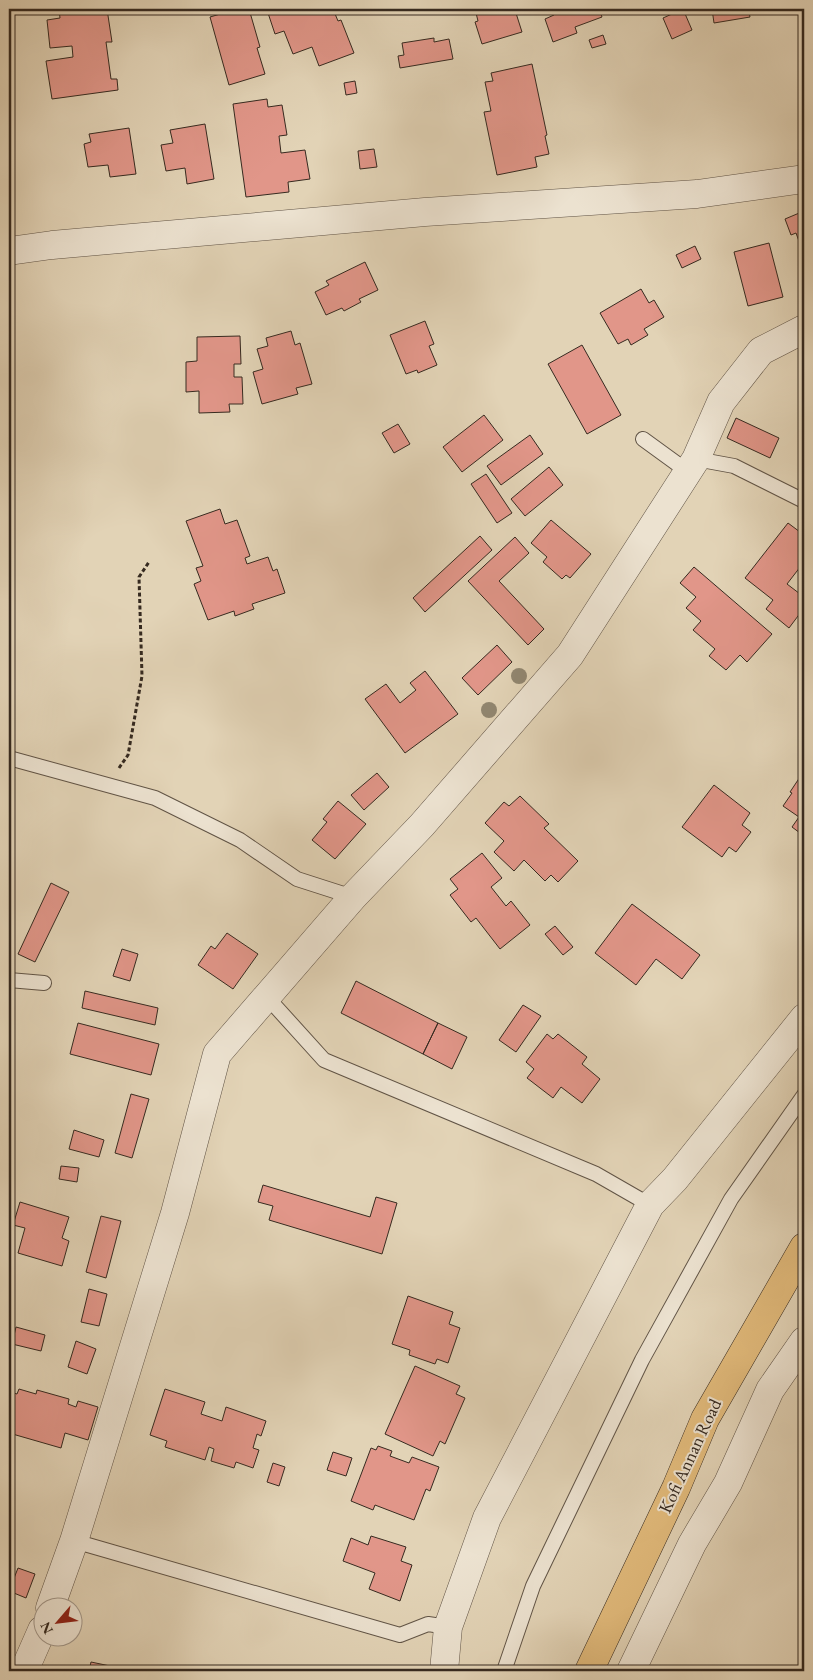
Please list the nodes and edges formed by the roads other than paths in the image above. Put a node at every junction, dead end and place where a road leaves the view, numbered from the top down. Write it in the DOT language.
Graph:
graph roads {
  1 [pos="804,179"];
  2 [pos="9,251"];
  3 [pos="804,329"];
  4 [pos="643,438"];
  5 [pos="691,465"];
  6 [pos="804,501"];
  7 [pos="9,758"];
  8 [pos="353,897"];
  9 [pos="9,980"];
  10 [pos="44,983"];
  11 [pos="267,997"];
  12 [pos="804,1018"];
  13 [pos="804,1095"];
  14 [pos="650,1205"];
  15 [pos="804,1247"];
  16 [pos="804,1341"];
  17 [pos="74,1541"];
  18 [pos="54,1598"];
  19 [pos="448,1627"];
  20 [pos="34,1648"];
  21 [pos="24,1671"];
  22 [pos="444,1671"];
  23 [pos="504,1671"];
  24 [pos="589,1671"];
  25 [pos="631,1671"];
  1 -- 2 [label="street"];
  3 -- 5 [label="street"];
  4 -- 5 [label="lane"];
  5 -- 6 [label="lane"];
  5 -- 8 [label="street"];
  7 -- 8 [label="lane"];
  8 -- 11 [label="street"];
  9 -- 10 [label="lane"];
  11 -- 14 [label="lane"];
  11 -- 17 [label="street"];
  12 -- 14 [label="street"];
  13 -- 23 [label="lane"];
  14 -- 19 [label="street"];
  15 -- 24 [label="main road, Kofi Annan Road"];
  16 -- 25 [label="street"];
  17 -- 18 [label="street"];
  17 -- 19 [label="lane"];
  19 -- 22 [label="street"];
  20 -- 21 [label="street"];
}
